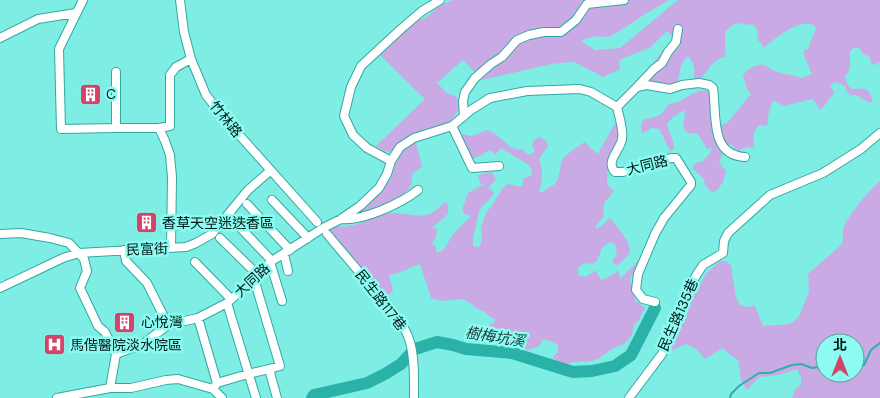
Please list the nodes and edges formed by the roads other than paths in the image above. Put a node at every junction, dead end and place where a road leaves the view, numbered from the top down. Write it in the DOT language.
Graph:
graph roads {
  1 [pos="83,0"];
  2 [pos="180,0"];
  3 [pos="440,0"];
  4 [pos="624,0"];
  5 [pos="76,12"];
  6 [pos="678,29"];
  7 [pos="0,38"];
  8 [pos="191,59"];
  9 [pos="116,72"];
  10 [pos="637,86"];
  11 [pos="617,107"];
  12 [pos="464,116"];
  13 [pos="452,126"];
  14 [pos="116,128"];
  15 [pos="159,128"];
  16 [pos="880,133"];
  17 [pos="745,157"];
  18 [pos="391,161"];
  19 [pos="499,166"];
  20 [pos="270,171"];
  21 [pos="418,190"];
  22 [pos="272,200"];
  23 [pos="247,204"];
  24 [pos="340,220"];
  25 [pos="314,221"];
  26 [pos="235,222"];
  27 [pos="0,234"];
  28 [pos="328,236"];
  29 [pos="220,238"];
  30 [pos="308,238"];
  31 [pos="171,248"];
  32 [pos="124,250"];
  33 [pos="287,252"];
  34 [pos="79,253"];
  35 [pos="271,261"];
  36 [pos="195,262"];
  37 [pos="288,271"];
  38 [pos="256,277"];
  39 [pos="0,288"];
  40 [pos="229,301"];
  41 [pos="282,301"];
  42 [pos="655,302"];
  43 [pos="198,318"];
  44 [pos="168,325"];
  45 [pos="116,354"];
  46 [pos="269,369"];
  47 [pos="248,374"];
  48 [pos="215,386"];
  49 [pos="110,388"];
  50 [pos="56,398"];
  51 [pos="222,398"];
  52 [pos="256,398"];
  53 [pos="277,398"];
  54 [pos="414,398"];
  55 [pos="629,398"];
  1 -- 5 [label="street"];
  2 -- 8 [label="street, 竹林路"];
  3 -- 18 [label="street"];
  4 -- 12 [label="street"];
  5 -- 7 [label="street"];
  5 -- 14 [label="street"];
  6 -- 10 [label="street"];
  8 -- 15 [label="street"];
  8 -- 20 [label="street, 竹林路"];
  9 -- 14 [label="street"];
  10 -- 11 [label="street"];
  10 -- 17 [label="street"];
  11 -- 12 [label="street, 大同路"];
  11 -- 42 [label="street, 大同路"];
  12 -- 13 [label="street, 大同路"];
  13 -- 18 [label="street, 大同路"];
  13 -- 19 [label="street"];
  14 -- 15 [label="street"];
  15 -- 31 [label="street"];
  16 -- 55 [label="street, 民生路135巷"];
  18 -- 24 [label="street, 大同路"];
  20 -- 25 [label="street, 竹林路"];
  20 -- 31 [label="street, 民富街"];
  21 -- 24 [label="street"];
  22 -- 30 [label="street"];
  23 -- 33 [label="street"];
  24 -- 30 [label="street, 大同路"];
  26 -- 35 [label="street"];
  27 -- 34 [label="street"];
  28 -- 54 [label="street, 民生路117巷"];
  29 -- 38 [label="street"];
  30 -- 33 [label="street, 大同路"];
  31 -- 32 [label="street, 民富街"];
  32 -- 34 [label="street, 民富街"];
  32 -- 44 [label="street"];
  33 -- 35 [label="street, 大同路"];
  33 -- 37 [label="street"];
  34 -- 39 [label="street, 民富街"];
  34 -- 45 [label="street"];
  35 -- 38 [label="street, 大同路"];
  35 -- 41 [label="street"];
  36 -- 40 [label="street"];
  38 -- 40 [label="street, 大同路"];
  38 -- 46 [label="street"];
  40 -- 43 [label="street, 大同路"];
  40 -- 47 [label="street"];
  43 -- 44 [label="street, 大同路"];
  43 -- 48 [label="street"];
  44 -- 45 [label="street, 大同路"];
  45 -- 49 [label="street"];
  46 -- 47 [label="street"];
  46 -- 53 [label="street"];
  47 -- 48 [label="street"];
  47 -- 52 [label="street"];
  48 -- 49 [label="street"];
  48 -- 51 [label="street"];
  49 -- 50 [label="street"];
}
